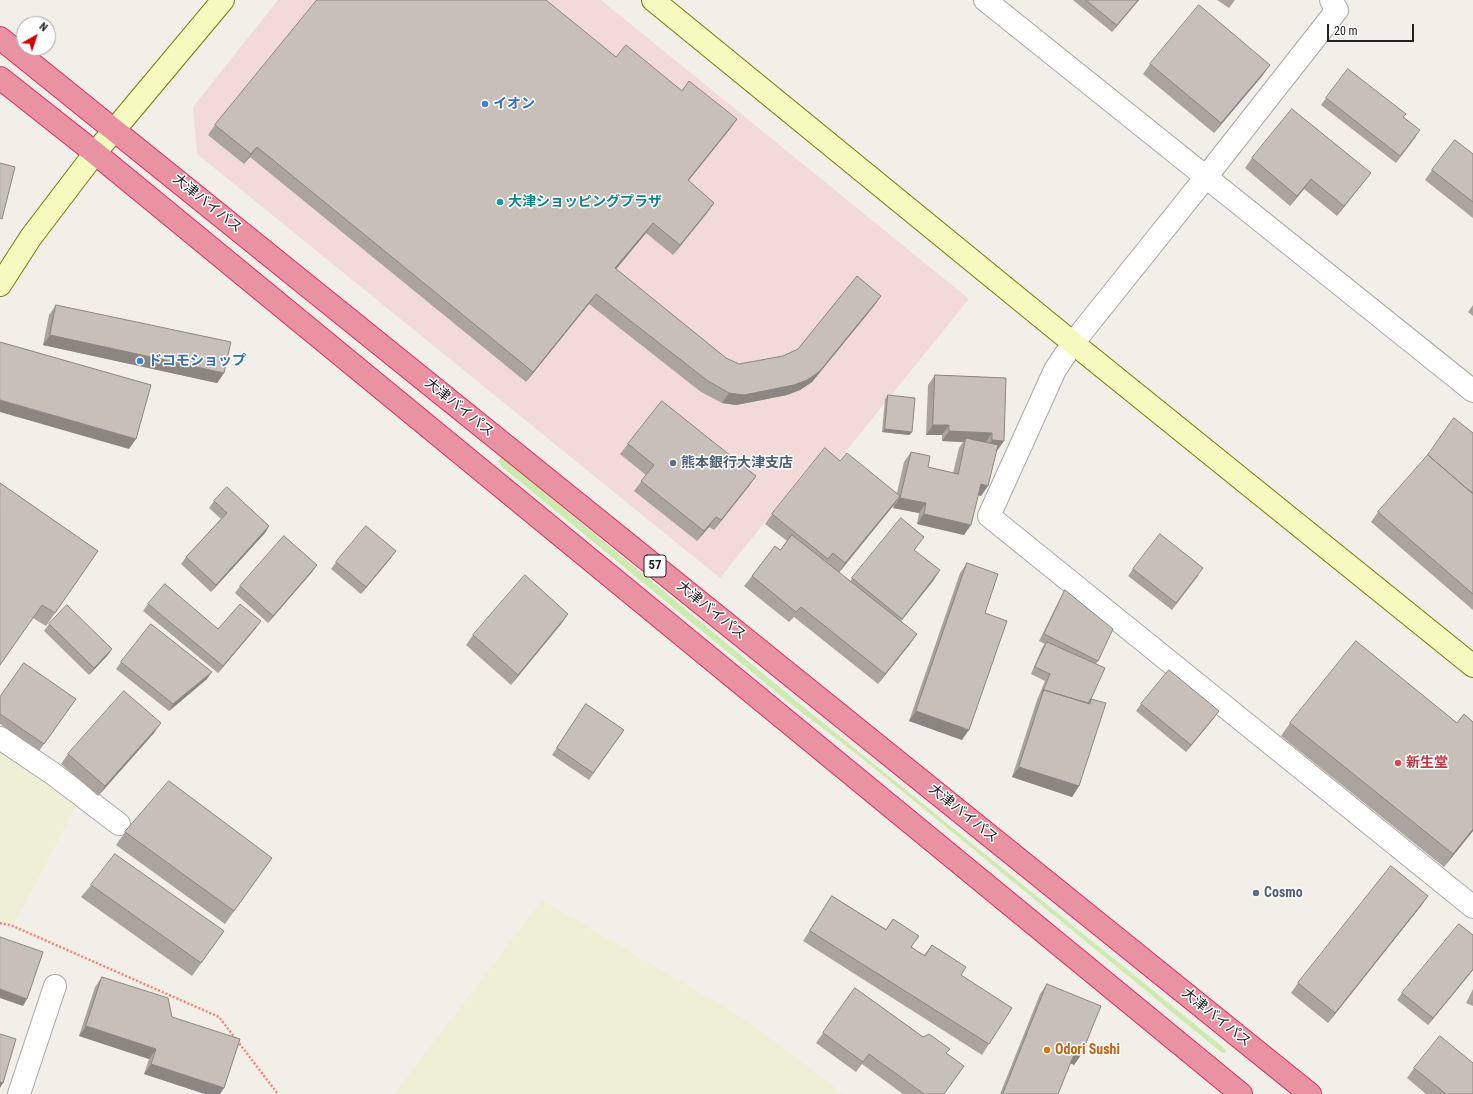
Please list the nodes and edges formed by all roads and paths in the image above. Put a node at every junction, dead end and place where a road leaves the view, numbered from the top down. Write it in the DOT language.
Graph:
graph roads {
  1 [pos="223,0"];
  2 [pos="653,0"];
  3 [pos="986,0"];
  4 [pos="1331,0"];
  5 [pos="0,38"];
  6 [pos="0,78"];
  7 [pos="114,129"];
  8 [pos="95,153"];
  9 [pos="1206,177"];
  10 [pos="0,285"];
  11 [pos="1072,342"];
  12 [pos="1473,391"];
  13 [pos="1473,666"];
  14 [pos="0,738"];
  15 [pos="119,824"];
  16 [pos="1473,907"];
  17 [pos="0,923"];
  18 [pos="55,986"];
  19 [pos="19,1094"];
  20 [pos="278,1094"];
  21 [pos="1241,1094"];
  22 [pos="1310,1094"];
  1 -- 7 [label="street"];
  2 -- 11 [label="street"];
  3 -- 9 [label="street"];
  4 -- 9 [label="street"];
  5 -- 7 [label="highway, 大津バイパス / 57"];
  6 -- 8 [label="highway, 57"];
  7 -- 8 [label="street"];
  7 -- 22 [label="highway, 大津バイパス / 57"];
  8 -- 10 [label="street"];
  8 -- 21 [label="highway, 57"];
  9 -- 11 [label="street"];
  9 -- 12 [label="street"];
  11 -- 13 [label="street"];
  11 -- 16 [label="street"];
  14 -- 15 [label="street"];
  17 -- 20 [label="path"];
  18 -- 19 [label="street"];
}
